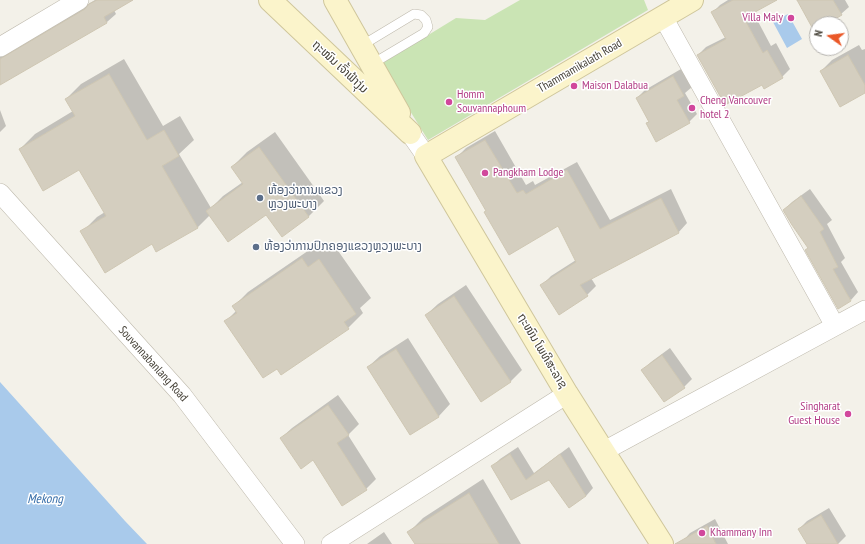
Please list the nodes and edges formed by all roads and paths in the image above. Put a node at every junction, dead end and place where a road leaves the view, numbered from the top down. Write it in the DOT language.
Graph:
graph roads {
  1 [pos="79,0"];
  2 [pos="270,0"];
  3 [pos="335,0"];
  4 [pos="692,0"];
  5 [pos="663,17"];
  6 [pos="0,46"];
  7 [pos="366,55"];
  8 [pos="410,133"];
  9 [pos="426,156"];
  10 [pos="0,193"];
  11 [pos="865,310"];
  12 [pos="835,326"];
  13 [pos="567,394"];
  14 [pos="604,451"];
  15 [pos="296,544"];
  16 [pos="331,544"];
  17 [pos="662,544"];
  1 -- 6 [label="street"];
  2 -- 8 [label="main road, ຖະໜົນ ເຈົ້າຟ້າງຸ່ມ"];
  3 -- 7 [label="main road, ຖະໜົນ ເຈົ້າຟ້າງຸ່ມ"];
  4 -- 5 [label="main road, Thammamikalath Road"];
  5 -- 9 [label="main road, Thammamikalath Road"];
  5 -- 12 [label="street"];
  7 -- 7 [label="lane"];
  7 -- 8 [label="main road, ຖະໜົນ ເຈົ້າຟ້າງຸ່ມ"];
  8 -- 9 [label="street, ຖະໜົນ ເຈົ້າຟ້າງຸ່ມ"];
  9 -- 13 [label="main road, ຖະໜົນ ໂພທິສະລາຊ"];
  10 -- 15 [label="street, Souvannabanlang Road"];
  11 -- 12 [label="street"];
  12 -- 14 [label="street"];
  13 -- 14 [label="main road, ຖະໜົນ ໂພທິສະລາຊ"];
  13 -- 16 [label="street"];
  14 -- 17 [label="main road, ຖະໜົນ ໂພທິສະລາຊ"];
}
